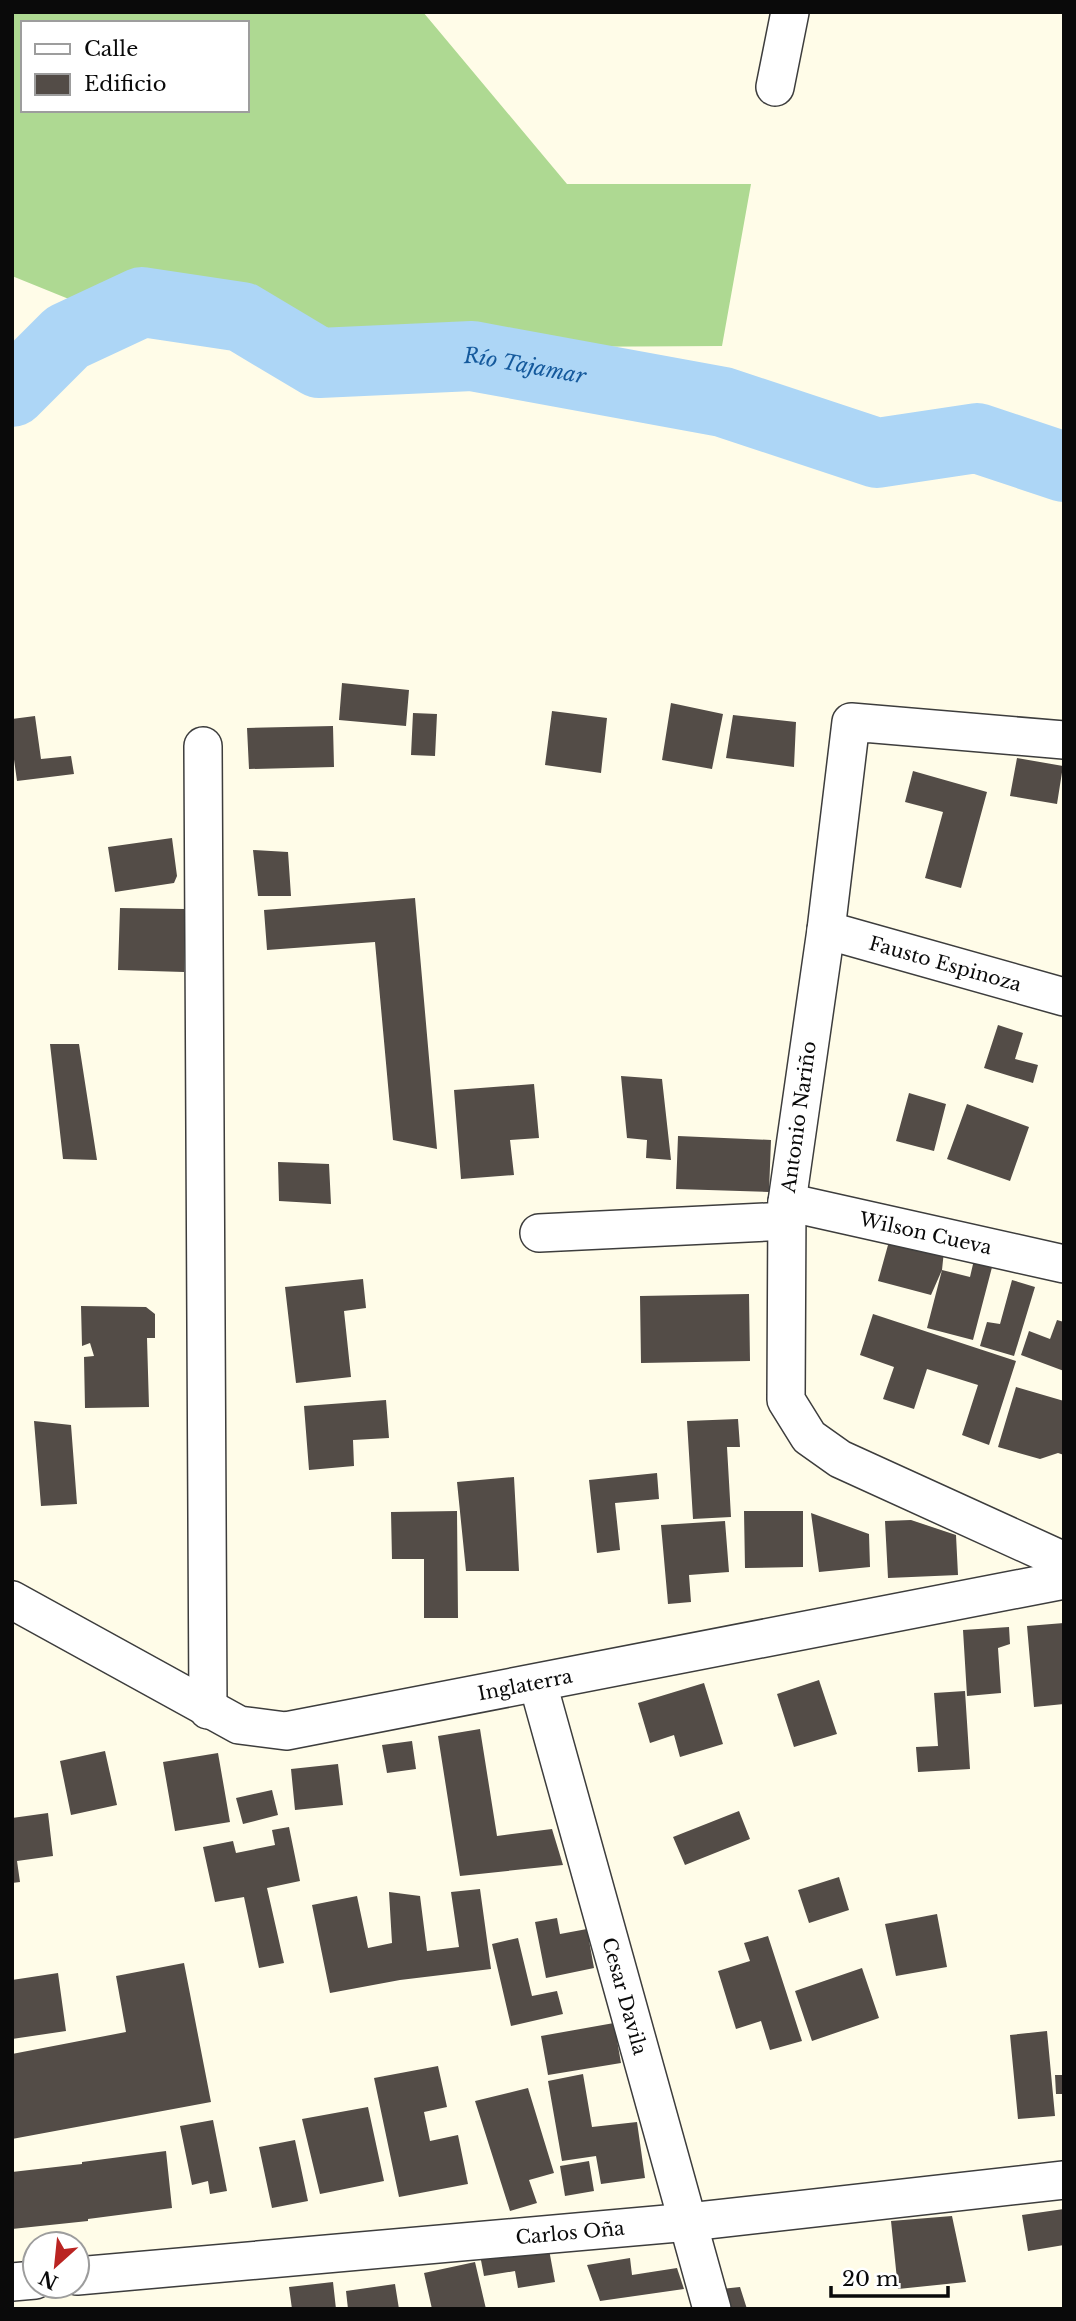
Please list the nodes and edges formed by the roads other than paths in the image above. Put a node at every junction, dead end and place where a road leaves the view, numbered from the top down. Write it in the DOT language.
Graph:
graph roads {
  1 [pos="790,12"];
  2 [pos="775,87"];
  3 [pos="1064,740"];
  4 [pos="203,746"];
  5 [pos="826,930"];
  6 [pos="1064,997"];
  7 [pos="787,1211"];
  8 [pos="539,1233"];
  9 [pos="1064,1264"];
  10 [pos="1064,1562"];
  11 [pos="1064,1580"];
  12 [pos="12,1600"];
  13 [pos="538,1684"];
  14 [pos="208,1710"];
  15 [pos="1064,2180"];
  16 [pos="690,2222"];
  17 [pos="91,2275"];
  18 [pos="712,2309"];
  1 -- 2 [label="street"];
  3 -- 5 [label="street, Antonio Nariño"];
  4 -- 14 [label="street"];
  5 -- 6 [label="street, Fausto Espinoza"];
  5 -- 7 [label="street, Antonio Nariño"];
  7 -- 8 [label="street, Wilson Cueva"];
  7 -- 9 [label="street, Wilson Cueva"];
  7 -- 10 [label="street, Antonio Nariño"];
  11 -- 13 [label="street, Inglaterra"];
  12 -- 14 [label="street, Inglaterra"];
  13 -- 14 [label="street, Inglaterra"];
  13 -- 16 [label="street, Cesar Davila"];
  15 -- 16 [label="street, Carlos Oña"];
  16 -- 17 [label="street, Carlos Oña"];
  16 -- 18 [label="street, Cesar Davila"];
}
